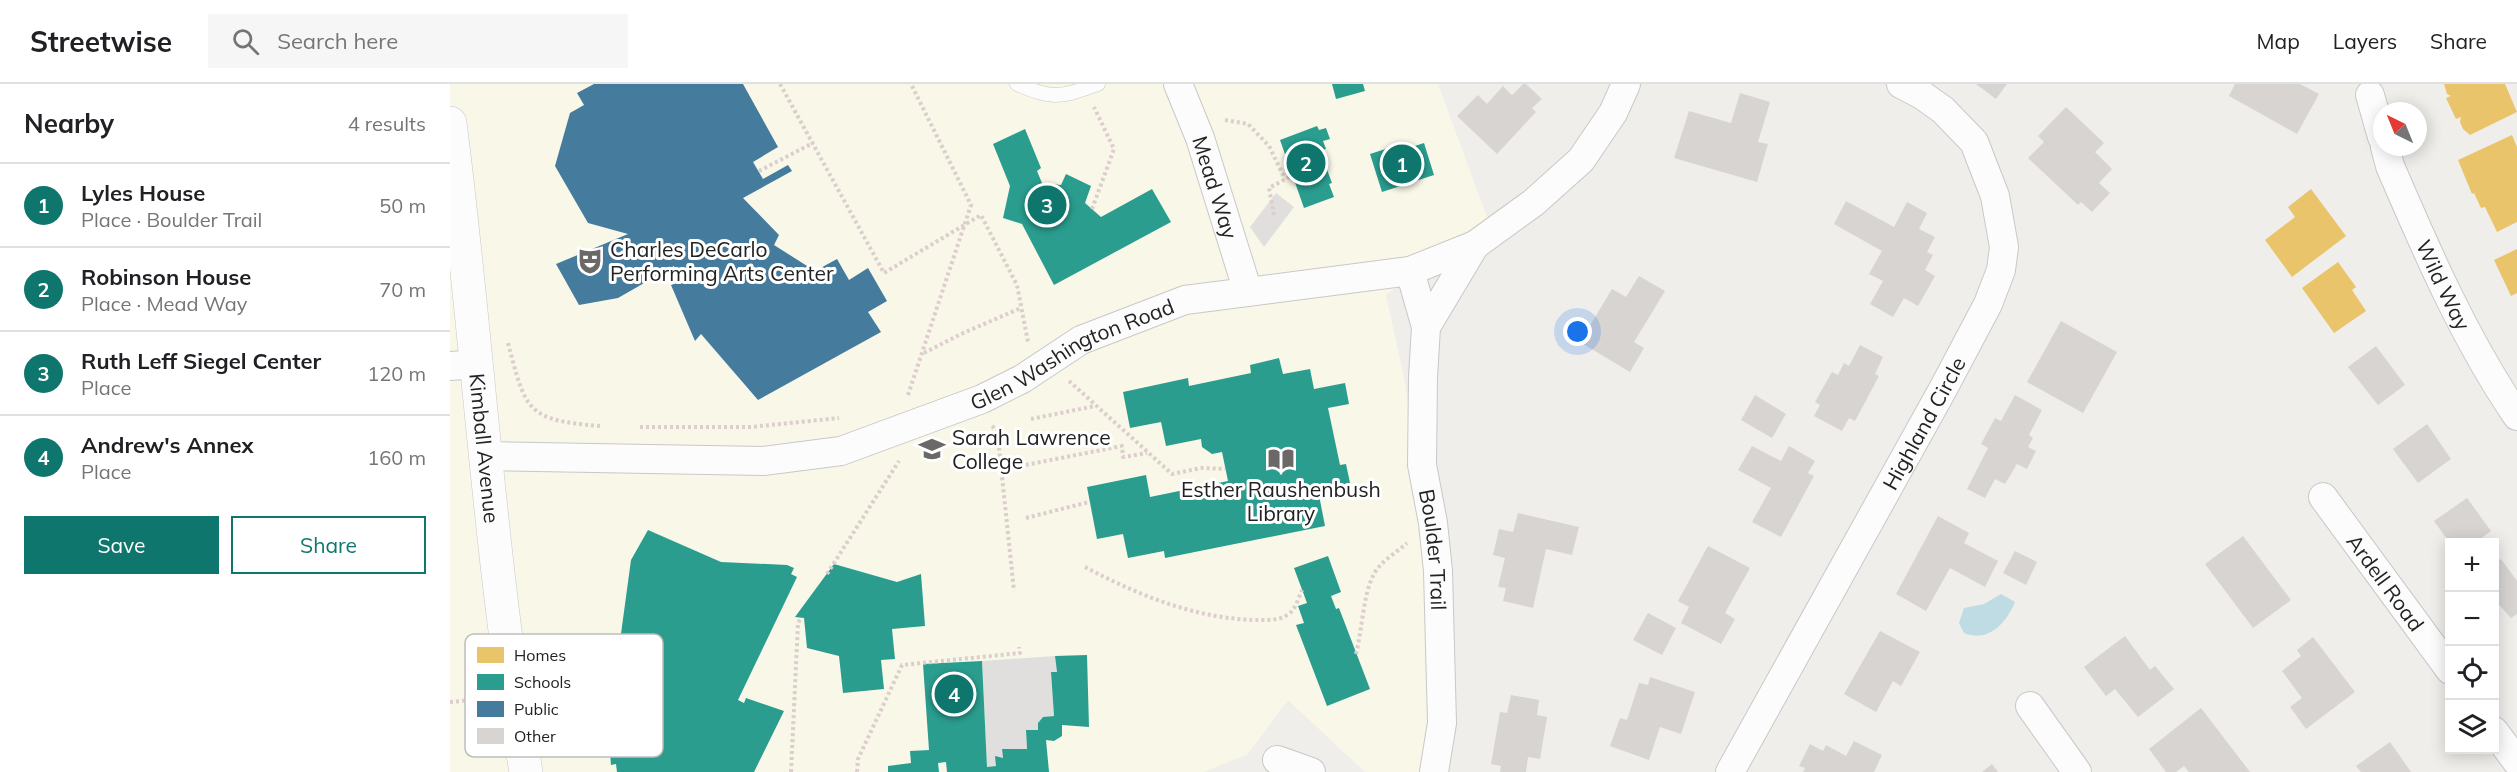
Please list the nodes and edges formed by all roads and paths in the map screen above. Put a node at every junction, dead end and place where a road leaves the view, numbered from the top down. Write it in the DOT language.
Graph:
graph roads {
  1 [pos="780,84"];
  2 [pos="911,84"];
  3 [pos="1017,84"];
  4 [pos="1178,84"];
  5 [pos="1626,84"];
  6 [pos="1900,84"];
  7 [pos="1092,86"];
  8 [pos="2370,95"];
  9 [pos="2373,106"];
  10 [pos="1218,118"];
  11 [pos="450,123"];
  12 [pos="813,143"];
  13 [pos="2388,156"];
  14 [pos="759,171"];
  15 [pos="1293,175"];
  16 [pos="1285,179"];
  17 [pos="1092,209"];
  18 [pos="1274,215"];
  19 [pos="965,225"];
  20 [pos="1475,245"];
  21 [pos="1410,271"];
  22 [pos="1248,292"];
  23 [pos="1021,308"];
  24 [pos="1426,327"];
  25 [pos="1028,341"];
  26 [pos="1020,346"];
  27 [pos="468,354"];
  28 [pos="923,354"];
  29 [pos="1048,362"];
  30 [pos="908,397"];
  31 [pos="1096,405"];
  32 [pos="2517,416"];
  33 [pos="841,417"];
  34 [pos="1030,419"];
  35 [pos="609,426"];
  36 [pos="992,426"];
  37 [pos="631,427"];
  38 [pos="899,449"];
  39 [pos="1148,452"];
  40 [pos="487,456"];
  41 [pos="1020,466"];
  42 [pos="1224,469"];
  43 [pos="2324,497"];
  44 [pos="1089,502"];
  45 [pos="1026,518"];
  46 [pos="1433,523"];
  47 [pos="1085,567"];
  48 [pos="827,574"];
  49 [pos="1302,590"];
  50 [pos="1014,591"];
  51 [pos="801,618"];
  52 [pos="506,634"];
  53 [pos="1020,647"];
  54 [pos="1356,654"];
  55 [pos="2445,663"];
  56 [pos="2030,706"];
  57 [pos="2499,738"];
  58 [pos="524,757"];
  59 [pos="1277,760"];
  60 [pos="2517,762"];
  61 [pos="526,772"];
  62 [pos="791,772"];
  63 [pos="857,772"];
  64 [pos="1311,772"];
  65 [pos="1434,772"];
  66 [pos="1730,772"];
  67 [pos="2077,772"];
  1 -- 12 [label="path"];
  2 -- 19 [label="path"];
  3 -- 7 [label="lane"];
  4 -- 22 [label="street, Mead Way"];
  5 -- 20 [label="street, Boulder Trail"];
  6 -- 66 [label="street, Highland Circle"];
  7 -- 17 [label="path"];
  8 -- 9 [label="street"];
  10 -- 16 [label="path"];
  11 -- 27 [label="street, Kimball Avenue"];
  12 -- 14 [label="path"];
  12 -- 19 [label="path"];
  13 -- 32 [label="street, Wild Way"];
  15 -- 16 [label="path"];
  16 -- 18 [label="path"];
  19 -- 23 [label="path"];
  19 -- 28 [label="path"];
  20 -- 21 [label="street, Boulder Trail"];
  20 -- 24 [label="street, Boulder Trail"];
  21 -- 22 [label="street, Glen Washington Road"];
  21 -- 24 [label="street, Boulder Trail"];
  22 -- 29 [label="street, Glen Washington Road"];
  23 -- 25 [label="path"];
  23 -- 28 [label="path"];
  24 -- 46 [label="street, Boulder Trail"];
  25 -- 26 [label="path"];
  25 -- 29 [label="path"];
  27 -- 35 [label="path"];
  27 -- 40 [label="street, Kimball Avenue"];
  28 -- 30 [label="path"];
  29 -- 31 [label="path"];
  29 -- 40 [label="street, Glen Washington Road"];
  31 -- 34 [label="path"];
  31 -- 39 [label="path"];
  33 -- 37 [label="path"];
  36 -- 50 [label="path"];
  38 -- 48 [label="path"];
  39 -- 41 [label="path"];
  39 -- 42 [label="path"];
  40 -- 52 [label="street, Kimball Avenue"];
  43 -- 55 [label="street, Ardell Road"];
  44 -- 45 [label="path"];
  46 -- 54 [label="path"];
  46 -- 65 [label="street, Boulder Trail"];
  47 -- 49 [label="path"];
  51 -- 62 [label="path"];
  53 -- 63 [label="path"];
  56 -- 67 [label="street"];
  57 -- 60 [label="street"];
  58 -- 61 [label="street, Kimball Avenue"];
  59 -- 64 [label="street"];
}
